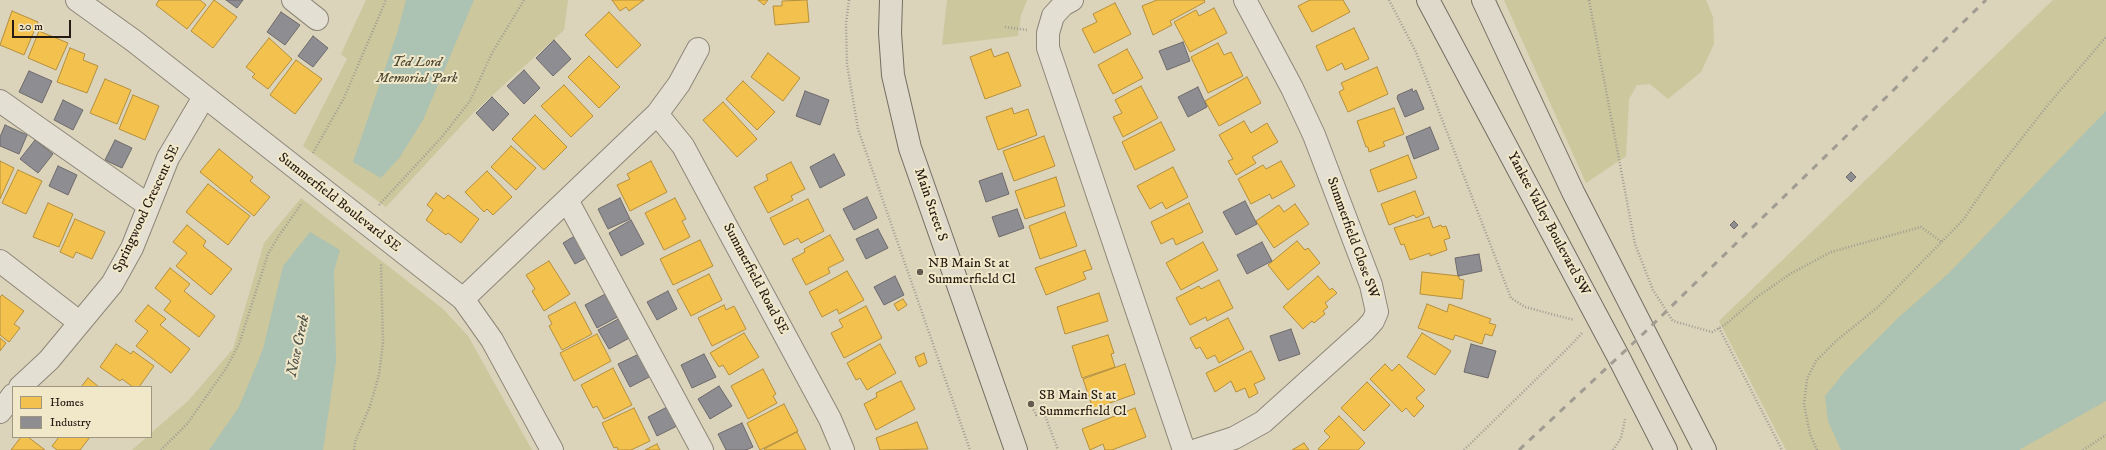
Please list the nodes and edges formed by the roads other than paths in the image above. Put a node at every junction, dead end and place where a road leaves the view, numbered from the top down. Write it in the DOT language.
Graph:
graph roads {
  1 [pos="77,0"];
  2 [pos="293,0"];
  3 [pos="891,0"];
  4 [pos="1072,0"];
  5 [pos="1245,0"];
  6 [pos="1428,0"];
  7 [pos="1483,0"];
  8 [pos="317,18"];
  9 [pos="698,49"];
  10 [pos="204,97"];
  11 [pos="0,101"];
  12 [pos="657,114"];
  13 [pos="567,200"];
  14 [pos="148,205"];
  15 [pos="0,260"];
  16 [pos="463,299"];
  17 [pos="79,322"];
  18 [pos="21,386"];
  19 [pos="12,397"];
  20 [pos="0,412"];
  21 [pos="552,450"];
  22 [pos="702,450"];
  23 [pos="843,450"];
  24 [pos="1016,450"];
  25 [pos="1184,450"];
  26 [pos="1197,450"];
  27 [pos="1666,450"];
  28 [pos="1705,450"];
  1 -- 10 [label="street, Summerfield Boulevard SE"];
  2 -- 8 [label="street"];
  3 -- 24 [label="main road, Main Street S"];
  4 -- 25 [label="street"];
  5 -- 26 [label="street, Summerfield Close SW"];
  6 -- 27 [label="main road, Yankee Valley Boulevard SW"];
  7 -- 28 [label="main road"];
  9 -- 12 [label="street"];
  10 -- 14 [label="street, Springwood Crescent SE"];
  10 -- 16 [label="street, Summerfield Boulevard SE"];
  11 -- 14 [label="street"];
  12 -- 13 [label="street"];
  12 -- 23 [label="street, Summerfield Road SE"];
  13 -- 16 [label="street"];
  13 -- 22 [label="street"];
  14 -- 17 [label="street, Springwood Crescent SE"];
  15 -- 17 [label="street"];
  16 -- 21 [label="street, Summerfield Boulevard SE"];
  17 -- 18 [label="street, Springwood Crescent SE"];
  19 -- 20 [label="street"];
}
